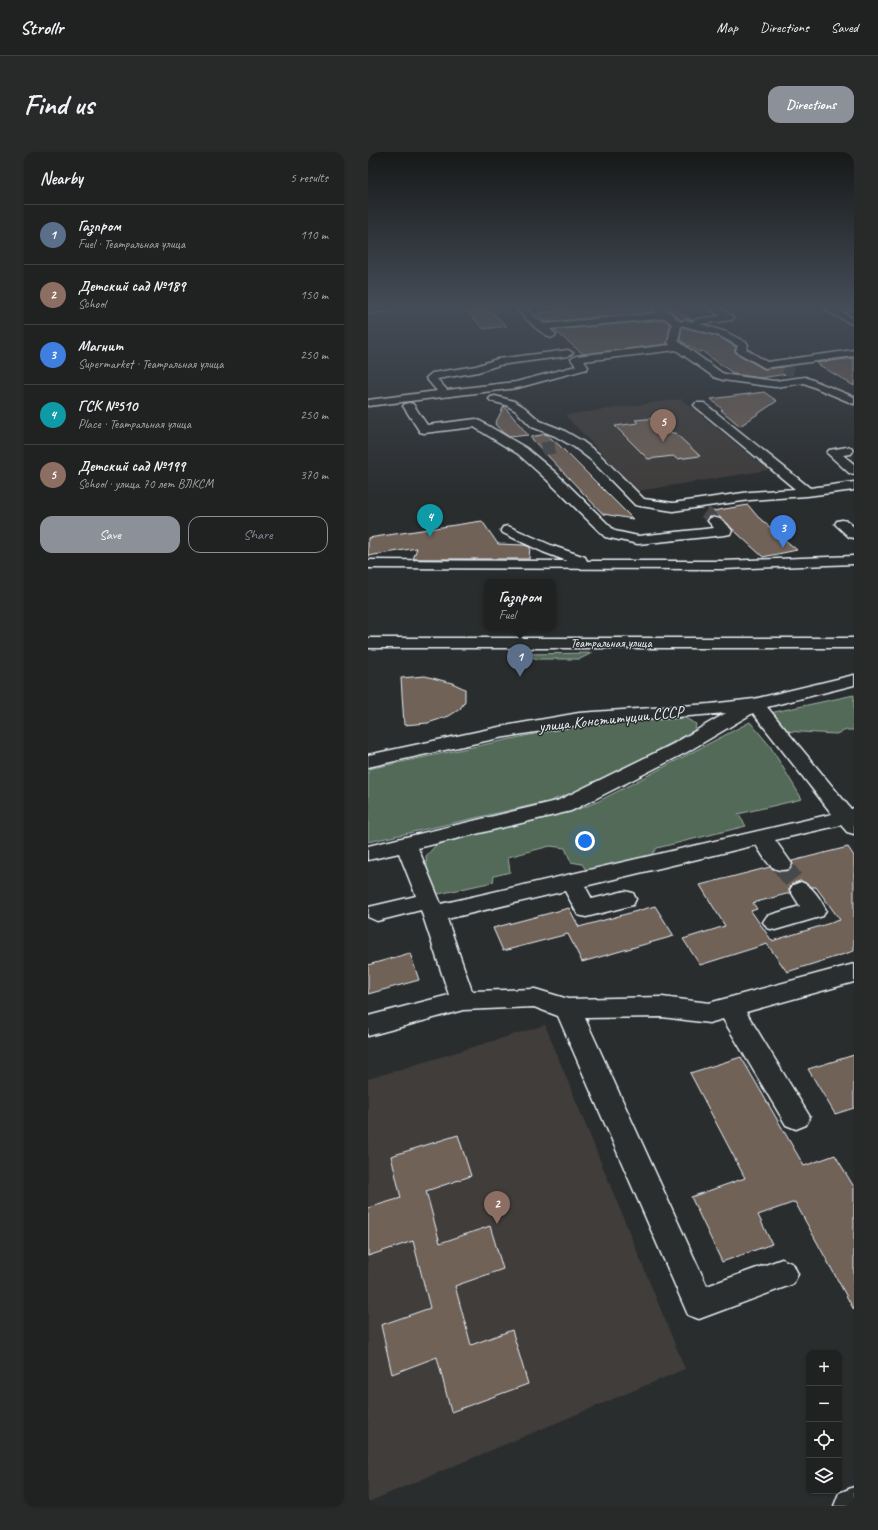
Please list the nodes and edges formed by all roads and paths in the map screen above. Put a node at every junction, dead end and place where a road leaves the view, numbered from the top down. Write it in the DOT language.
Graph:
graph roads {
  1 [pos="471,369"];
  2 [pos="575,369"];
  3 [pos="710,369"];
  4 [pos="787,369"];
  5 [pos="805,380"];
  6 [pos="444,393"];
  7 [pos="495,399"];
  8 [pos="852,399"];
  9 [pos="368,403"];
  10 [pos="700,405"];
  11 [pos="409,406"];
  12 [pos="578,444"];
  13 [pos="560,446"];
  14 [pos="535,450"];
  15 [pos="522,451"];
  16 [pos="847,451"];
  17 [pos="854,470"];
  18 [pos="854,486"];
  19 [pos="807,492"];
  20 [pos="705,512"];
  21 [pos="842,524"];
  22 [pos="508,530"];
  23 [pos="854,534"];
  24 [pos="638,540"];
  25 [pos="854,560"];
  26 [pos="368,564"];
  27 [pos="595,566"];
  28 [pos="692,566"];
  29 [pos="368,643"];
  30 [pos="854,643"];
  31 [pos="854,680"];
  32 [pos="755,704"];
  33 [pos="368,761"];
  34 [pos="851,820"];
  35 [pos="761,837"];
  36 [pos="406,844"];
  37 [pos="368,853"];
  38 [pos="781,864"];
  39 [pos="572,882"];
  40 [pos="801,890"];
  41 [pos="625,899"];
  42 [pos="431,908"];
  43 [pos="377,913"];
  44 [pos="775,922"];
  45 [pos="854,974"];
  46 [pos="463,1001"];
  47 [pos="730,1008"];
  48 [pos="568,1009"];
  49 [pos="368,1026"];
  50 [pos="796,1117"];
  51 [pos="782,1274"];
  1 -- 6 [label="street"];
  2 -- 6 [label="street"];
  3 -- 5 [label="street"];
  4 -- 5 [label="street"];
  5 -- 8 [label="street"];
  6 -- 9 [label="street"];
  7 -- 12 [label="street"];
  10 -- 19 [label="street"];
  11 -- 15 [label="street"];
  12 -- 13 [label="street"];
  12 -- 20 [label="street"];
  14 -- 15 [label="street"];
  15 -- 24 [label="street"];
  16 -- 17 [label="street"];
  18 -- 19 [label="street"];
  19 -- 20 [label="street"];
  20 -- 24 [label="street"];
  21 -- 23 [label="street"];
  22 -- 27 [label="street"];
  24 -- 28 [label="street"];
  25 -- 28 [label="street"];
  26 -- 27 [label="street"];
  27 -- 28 [label="street"];
  29 -- 30 [label="main road, Театральная улица"];
  31 -- 32 [label="street, улица Конституции СССР"];
  32 -- 33 [label="street, улица Конституции СССР"];
  32 -- 34 [label="street"];
  32 -- 36 [label="street"];
  34 -- 35 [label="street"];
  35 -- 38 [label="street"];
  35 -- 39 [label="street"];
  36 -- 37 [label="street"];
  36 -- 42 [label="street"];
  39 -- 41 [label="street"];
  39 -- 42 [label="street"];
  40 -- 44 [label="street"];
  42 -- 43 [label="street"];
  42 -- 46 [label="street"];
  45 -- 47 [label="street"];
  46 -- 48 [label="street"];
  46 -- 49 [label="street"];
  47 -- 48 [label="street"];
  47 -- 50 [label="street"];
  48 -- 51 [label="street"];
}
